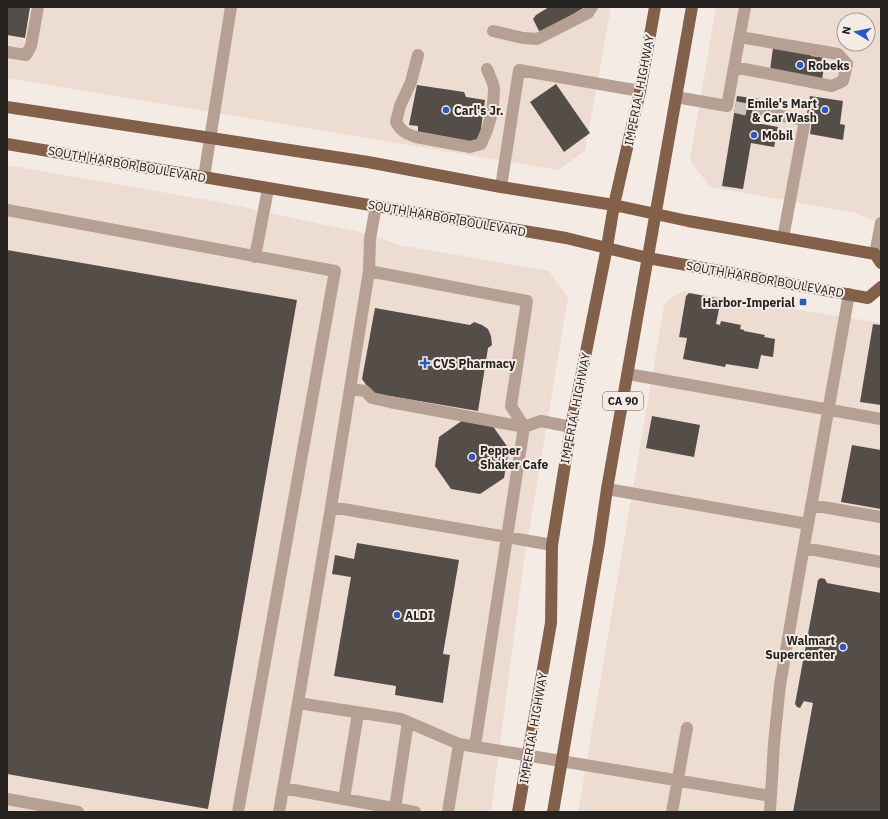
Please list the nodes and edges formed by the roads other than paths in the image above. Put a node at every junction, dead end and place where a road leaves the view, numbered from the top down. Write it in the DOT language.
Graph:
graph roads {
  1 [pos="38,7"];
  2 [pos="231,7"];
  3 [pos="592,7"];
  4 [pos="655,7"];
  5 [pos="692,7"];
  6 [pos="745,7"];
  7 [pos="493,31"];
  8 [pos="740,36"];
  9 [pos="7,52"];
  10 [pos="418,55"];
  11 [pos="734,67"];
  12 [pos="487,69"];
  13 [pos="640,91"];
  14 [pos="676,97"];
  15 [pos="7,107"];
  16 [pos="758,112"];
  17 [pos="210,138"];
  18 [pos="7,144"];
  19 [pos="204,177"];
  20 [pos="501,187"];
  21 [pos="268,189"];
  22 [pos="614,205"];
  23 [pos="376,206"];
  24 [pos="7,210"];
  25 [pos="656,214"];
  26 [pos="881,223"];
  27 [pos="783,238"];
  28 [pos="607,248"];
  29 [pos="255,256"];
  30 [pos="648,258"];
  31 [pos="878,259"];
  32 [pos="369,271"];
  33 [pos="881,287"];
  34 [pos="849,294"];
  35 [pos="628,374"];
  36 [pos="350,389"];
  37 [pos="828,410"];
  38 [pos="881,419"];
  39 [pos="524,426"];
  40 [pos="571,427"];
  41 [pos="607,489"];
  42 [pos="811,505"];
  43 [pos="331,507"];
  44 [pos="881,517"];
  45 [pos="808,524"];
  46 [pos="507,537"];
  47 [pos="552,545"];
  48 [pos="804,548"];
  49 [pos="881,562"];
  50 [pos="298,703"];
  51 [pos="358,713"];
  52 [pos="408,722"];
  53 [pos="687,728"];
  54 [pos="459,744"];
  55 [pos="475,746"];
  56 [pos="528,755"];
  57 [pos="562,761"];
  58 [pos="678,780"];
  59 [pos="283,788"];
  60 [pos="771,796"];
  61 [pos="7,798"];
  62 [pos="344,799"];
  63 [pos="395,808"];
  64 [pos="78,812"];
  65 [pos="238,812"];
  66 [pos="279,812"];
  67 [pos="415,812"];
  68 [pos="448,812"];
  69 [pos="518,812"];
  70 [pos="553,812"];
  71 [pos="672,812"];
  72 [pos="770,812"];
  1 -- 9 [label="lane"];
  2 -- 17 [label="lane"];
  3 -- 7 [label="lane"];
  4 -- 13 [label="main road, IMPERIAL HIGHWAY"];
  5 -- 14 [label="main road, CA 90"];
  6 -- 8 [label="lane"];
  8 -- 11 [label="lane"];
  8 -- 11 [label="lane"];
  10 -- 12 [label="lane"];
  11 -- 14 [label="lane"];
  13 -- 20 [label="lane"];
  13 -- 22 [label="main road, IMPERIAL HIGHWAY"];
  14 -- 25 [label="main road, CA 90"];
  15 -- 17 [label="main road"];
  16 -- 27 [label="lane"];
  17 -- 19 [label="lane"];
  17 -- 20 [label="main road"];
  18 -- 19 [label="main road, SOUTH HARBOR BOULEVARD"];
  19 -- 21 [label="main road, SOUTH HARBOR BOULEVARD"];
  20 -- 22 [label="main road"];
  21 -- 23 [label="main road, SOUTH HARBOR BOULEVARD"];
  21 -- 29 [label="lane"];
  22 -- 25 [label="main road"];
  22 -- 28 [label="main road, IMPERIAL HIGHWAY"];
  23 -- 28 [label="main road, SOUTH HARBOR BOULEVARD"];
  23 -- 32 [label="lane"];
  24 -- 29 [label="lane"];
  25 -- 27 [label="main road"];
  25 -- 30 [label="main road, CA 90"];
  26 -- 31 [label="lane"];
  27 -- 31 [label="main road"];
  28 -- 30 [label="main road, SOUTH HARBOR BOULEVARD"];
  28 -- 40 [label="main road, IMPERIAL HIGHWAY"];
  29 -- 65 [label="lane"];
  30 -- 34 [label="main road, SOUTH HARBOR BOULEVARD"];
  30 -- 35 [label="main road, CA 90"];
  32 -- 36 [label="lane"];
  32 -- 39 [label="lane"];
  33 -- 34 [label="main road, SOUTH HARBOR BOULEVARD"];
  34 -- 37 [label="lane"];
  35 -- 37 [label="lane"];
  35 -- 41 [label="main road, CA 90"];
  36 -- 39 [label="lane"];
  36 -- 43 [label="lane"];
  37 -- 38 [label="lane"];
  37 -- 42 [label="lane"];
  39 -- 40 [label="lane"];
  39 -- 46 [label="lane"];
  40 -- 47 [label="main road, IMPERIAL HIGHWAY"];
  41 -- 45 [label="lane"];
  41 -- 57 [label="main road, CA 90"];
  42 -- 44 [label="lane"];
  42 -- 45 [label="lane"];
  43 -- 46 [label="lane"];
  43 -- 50 [label="lane"];
  45 -- 48 [label="lane"];
  46 -- 47 [label="lane"];
  46 -- 55 [label="lane"];
  47 -- 56 [label="main road, IMPERIAL HIGHWAY"];
  48 -- 49 [label="lane"];
  48 -- 60 [label="lane"];
  50 -- 51 [label="lane"];
  50 -- 59 [label="lane"];
  51 -- 52 [label="lane"];
  51 -- 62 [label="lane"];
  52 -- 54 [label="lane"];
  52 -- 63 [label="lane"];
  53 -- 58 [label="lane"];
  54 -- 55 [label="lane"];
  54 -- 68 [label="lane"];
  55 -- 56 [label="lane"];
  56 -- 57 [label="lane"];
  56 -- 69 [label="main road, IMPERIAL HIGHWAY"];
  57 -- 58 [label="lane"];
  57 -- 70 [label="main road, CA 90"];
  58 -- 60 [label="lane"];
  58 -- 71 [label="lane"];
  59 -- 62 [label="lane"];
  59 -- 66 [label="lane"];
  60 -- 72 [label="lane"];
  61 -- 64 [label="lane"];
  62 -- 63 [label="lane"];
  63 -- 67 [label="lane"];
}
